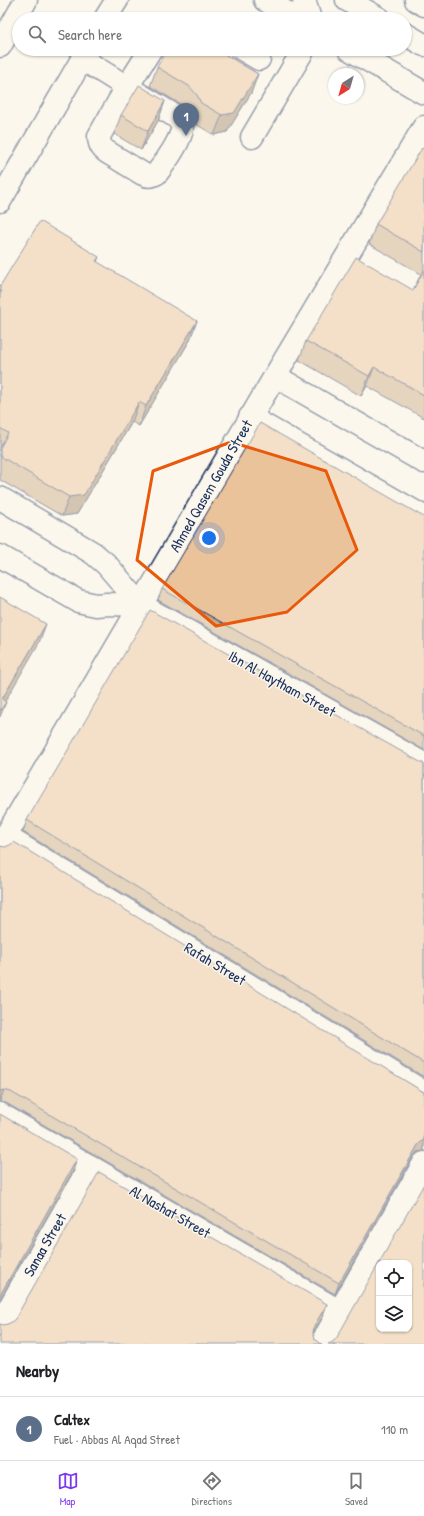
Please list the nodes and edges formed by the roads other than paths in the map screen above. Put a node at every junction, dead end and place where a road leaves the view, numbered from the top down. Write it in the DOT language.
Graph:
graph roads {
  1 [pos="26,0"];
  2 [pos="117,0"];
  3 [pos="265,0"];
  4 [pos="304,0"];
  5 [pos="347,0"];
  6 [pos="416,0"];
  7 [pos="424,5"];
  8 [pos="19,12"];
  9 [pos="110,12"];
  10 [pos="286,12"];
  11 [pos="308,12"];
  12 [pos="368,12"];
  13 [pos="12,25"];
  14 [pos="412,38"];
  15 [pos="424,45"];
  16 [pos="0,46"];
  17 [pos="84,56"];
  18 [pos="88,56"];
  19 [pos="147,56"];
  20 [pos="300,56"];
  21 [pos="361,56"];
  22 [pos="424,93"];
  23 [pos="424,127"];
  24 [pos="252,137"];
  25 [pos="0,201"];
  26 [pos="275,376"];
  27 [pos="250,418"];
  28 [pos="424,462"];
  29 [pos="0,498"];
  30 [pos="424,517"];
  31 [pos="0,556"];
  32 [pos="141,605"];
  33 [pos="424,764"];
  34 [pos="3,841"];
  35 [pos="424,1092"];
  36 [pos="0,1114"];
  37 [pos="424,1164"];
  38 [pos="90,1166"];
  39 [pos="339,1311"];
  40 [pos="0,1324"];
  41 [pos="321,1344"];
  1 -- 8 [label="street"];
  2 -- 9 [label="street"];
  3 -- 10 [label="street"];
  4 -- 11 [label="street"];
  5 -- 12 [label="street"];
  6 -- 7 [label="street"];
  13 -- 16 [label="street"];
  14 -- 15 [label="street"];
  17 -- 25 [label="street"];
  18 -- 19 [label="street"];
  20 -- 24 [label="street"];
  21 -- 22 [label="street"];
  23 -- 26 [label="street, Ahmed Qasem Gouda Street"];
  26 -- 27 [label="street, Ahmed Qasem Gouda Street"];
  26 -- 28 [label="street"];
  27 -- 30 [label="street"];
  27 -- 32 [label="street, Ahmed Qasem Gouda Street"];
  29 -- 32 [label="street, Ibn Al Haytham Street"];
  31 -- 32 [label="street, Ibn Al Haytham Street"];
  32 -- 33 [label="street, Ibn Al Haytham Street"];
  32 -- 34 [label="street, Ahmed Qasem Gouda Street"];
  34 -- 35 [label="street, Rafah Street"];
  36 -- 38 [label="street, Al Nashat Street"];
  37 -- 39 [label="street"];
  38 -- 39 [label="street, Al Nashat Street"];
  38 -- 40 [label="street, Sanaa Street"];
  39 -- 41 [label="street"];
}
